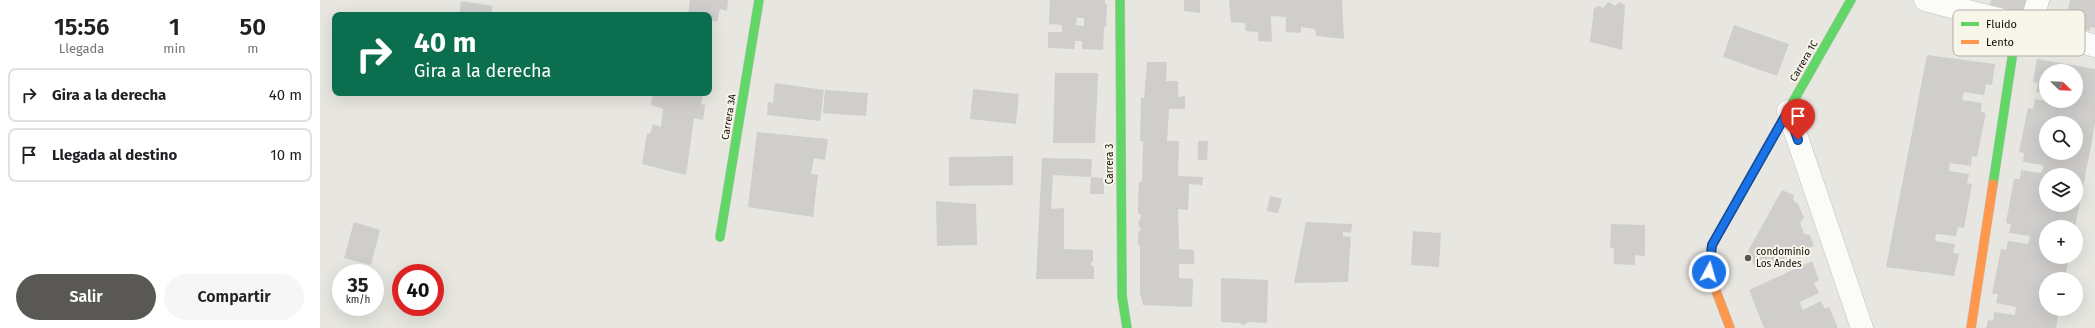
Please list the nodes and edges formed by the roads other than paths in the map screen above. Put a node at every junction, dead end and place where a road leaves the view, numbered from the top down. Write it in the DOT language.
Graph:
graph roads {
  1 [pos="759,0"];
  2 [pos="1120,0"];
  3 [pos="1851,0"];
  4 [pos="1925,0"];
  5 [pos="2038,0"];
  6 [pos="1963,10"];
  7 [pos="2033,10"];
  8 [pos="2085,43"];
  9 [pos="2095,46"];
  10 [pos="2019,56"];
  11 [pos="1788,111"];
  12 [pos="720,237"];
  13 [pos="1127,328"];
  14 [pos="1730,328"];
  15 [pos="1862,328"];
  16 [pos="1971,328"];
  1 -- 12 [label="street, Carrera 3A"];
  2 -- 13 [label="street, Carrera 3"];
  3 -- 11 [label="street, Carrera 1C"];
  4 -- 6 [label="street"];
  5 -- 7 [label="street"];
  8 -- 9 [label="street"];
  10 -- 16 [label="street"];
  11 -- 14 [label="street, Carrera 1C"];
  11 -- 15 [label="street"];
}
